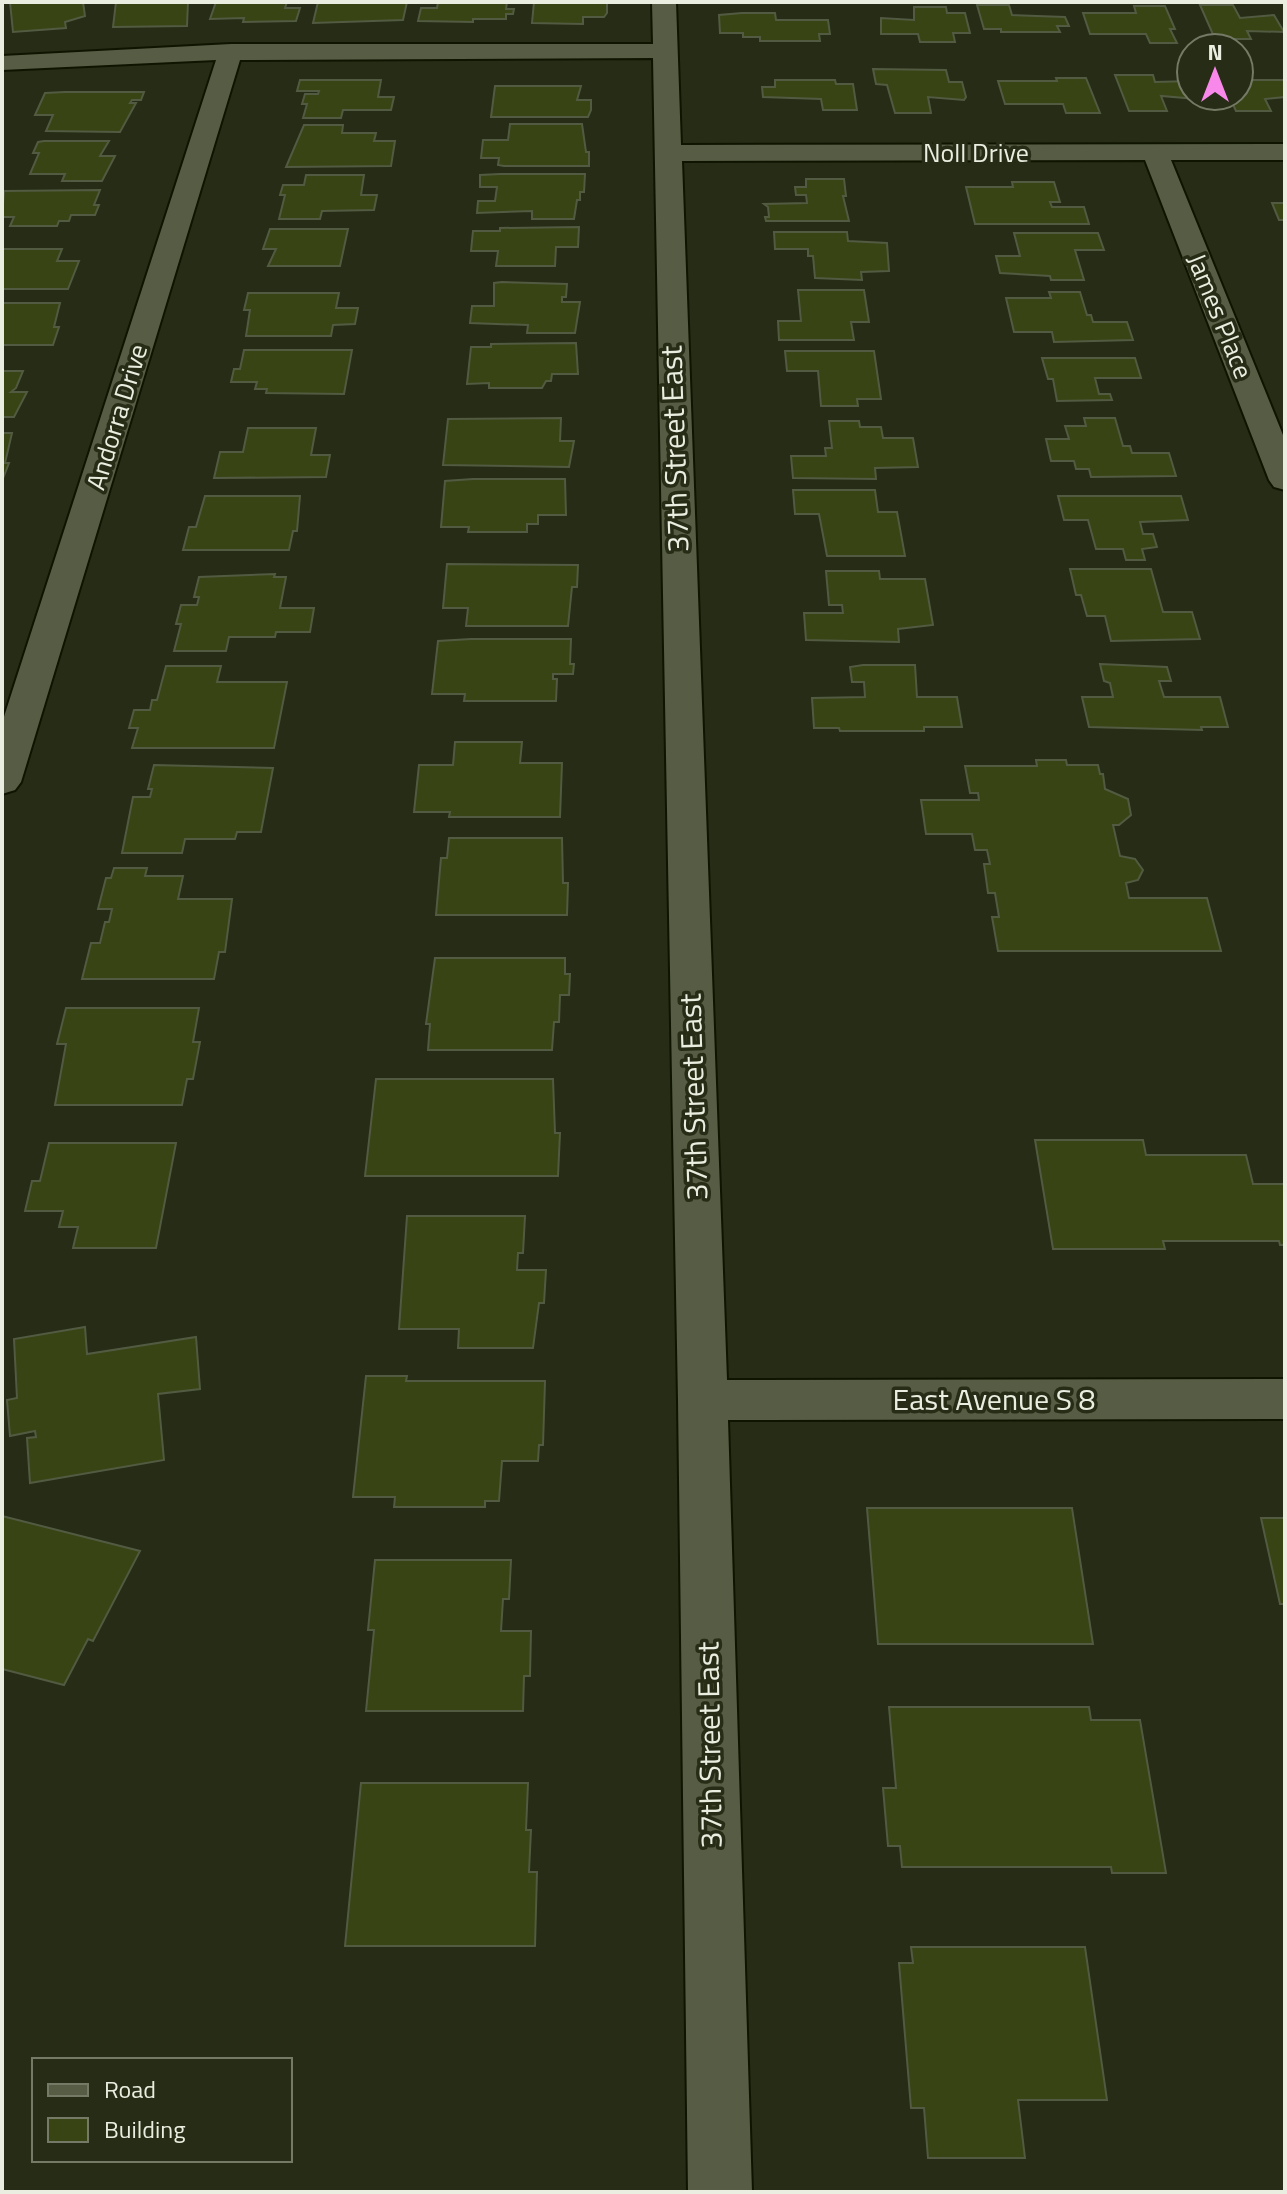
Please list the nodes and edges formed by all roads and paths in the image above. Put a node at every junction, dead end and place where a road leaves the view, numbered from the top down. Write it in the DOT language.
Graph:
graph roads {
  1 [pos="664,2"];
  2 [pos="231,51"];
  3 [pos="665,51"];
  4 [pos="2,63"];
  5 [pos="1155,152"];
  6 [pos="1285,152"];
  7 [pos="667,153"];
  8 [pos="1285,480"];
  9 [pos="2,782"];
  10 [pos="1285,1399"];
  11 [pos="703,1400"];
  12 [pos="720,2192"];
  1 -- 3 [label="street, 37th Street East"];
  2 -- 3 [label="street"];
  2 -- 4 [label="street"];
  2 -- 9 [label="street, Andorra Drive"];
  3 -- 7 [label="street, 37th Street East"];
  5 -- 6 [label="street, Noll Drive"];
  5 -- 7 [label="street, Noll Drive"];
  5 -- 8 [label="street, James Place"];
  7 -- 11 [label="street, 37th Street East"];
  10 -- 11 [label="street, East Avenue S 8"];
  11 -- 12 [label="street, 37th Street East"];
}
